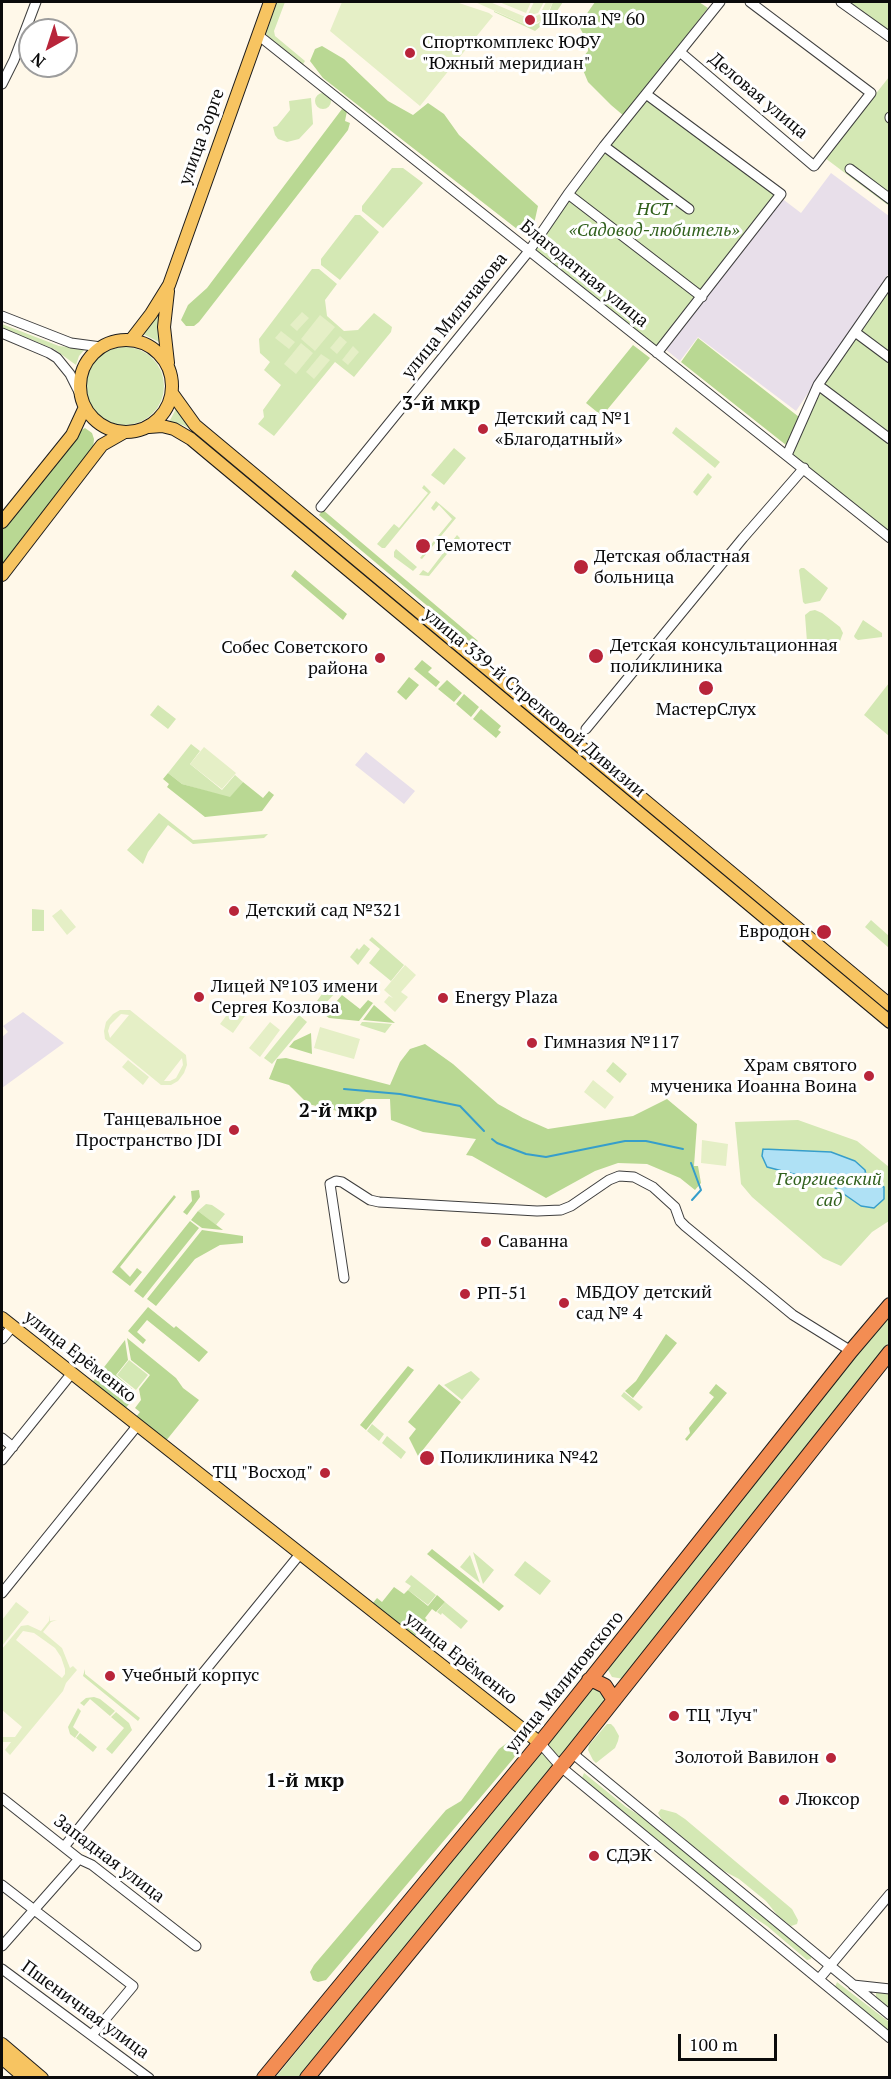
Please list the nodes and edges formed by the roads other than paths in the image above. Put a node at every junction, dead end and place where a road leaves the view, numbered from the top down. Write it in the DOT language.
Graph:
graph roads {
  1 [pos="36,2"];
  2 [pos="270,2"];
  3 [pos="720,2"];
  4 [pos="750,2"];
  5 [pos="841,2"];
  6 [pos="258,35"];
  7 [pos="890,37"];
  8 [pos="680,52"];
  9 [pos="6,66"];
  10 [pos="2,84"];
  11 [pos="646,94"];
  12 [pos="604,146"];
  13 [pos="850,169"];
  14 [pos="568,194"];
  15 [pos="890,199"];
  16 [pos="689,209"];
  17 [pos="529,251"];
  18 [pos="890,281"];
  19 [pos="169,285"];
  20 [pos="702,297"];
  21 [pos="2,316"];
  22 [pos="855,332"];
  23 [pos="2,333"];
  24 [pos="131,340"];
  25 [pos="101,347"];
  26 [pos="657,353"];
  27 [pos="890,358"];
  28 [pos="169,367"];
  29 [pos="818,385"];
  30 [pos="172,393"];
  31 [pos="80,394"];
  32 [pos="85,407"];
  33 [pos="149,427"];
  34 [pos="123,433"];
  35 [pos="890,439"];
  36 [pos="787,455"];
  37 [pos="804,468"];
  38 [pos="321,507"];
  39 [pos="2,522"];
  40 [pos="890,537"];
  41 [pos="2,575"];
  42 [pos="586,729"];
  43 [pos="839,962"];
  44 [pos="830,973"];
  45 [pos="855,975"];
  46 [pos="846,986"];
  47 [pos="890,1005"];
  48 [pos="890,1022"];
  49 [pos="344,1278"];
  50 [pos="890,1305"];
  51 [pos="2,1318"];
  52 [pos="12,1326"];
  53 [pos="2,1339"];
  54 [pos="851,1351"];
  55 [pos="890,1352"];
  56 [pos="72,1373"];
  57 [pos="137,1425"];
  58 [pos="2,1438"];
  59 [pos="13,1447"];
  60 [pos="2,1460"];
  61 [pos="300,1554"];
  62 [pos="2,1593"];
  63 [pos="601,1665"];
  64 [pos="589,1680"];
  65 [pos="626,1684"];
  66 [pos="614,1700"];
  67 [pos="540,1743"];
  68 [pos="572,1753"];
  69 [pos="561,1767"];
  70 [pos="589,1767"];
  71 [pos="578,1780"];
  72 [pos="2,1798"];
  73 [pos="64,1847"];
  74 [pos="79,1859"];
  75 [pos="2,1885"];
  76 [pos="890,1894"];
  77 [pos="33,1910"];
  78 [pos="2,1946"];
  79 [pos="196,1946"];
  80 [pos="819,1957"];
  81 [pos="830,1966"];
  82 [pos="2,1969"];
  83 [pos="808,1971"];
  84 [pos="841,1976"];
  85 [pos="819,1979"];
  86 [pos="852,1985"];
  87 [pos="830,1989"];
  88 [pos="890,1989"];
  89 [pos="890,2015"];
  90 [pos="92,2035"];
  91 [pos="890,2038"];
  92 [pos="2,2044"];
  93 [pos="2,2058"];
  94 [pos="25,2078"];
  95 [pos="42,2078"];
  96 [pos="149,2078"];
  97 [pos="264,2078"];
  98 [pos="307,2078"];
  1 -- 9 [label="street"];
  2 -- 6 [label="main road, улица Зорге"];
  3 -- 8 [label="street, улица Мильчакова"];
  4 -- 8 [label="street, Деловая улица"];
  5 -- 7 [label="street"];
  6 -- 17 [label="street, Благодатная улица"];
  6 -- 19 [label="main road, улица Зорге"];
  8 -- 11 [label="street, улица Мильчакова"];
  9 -- 10 [label="street"];
  11 -- 12 [label="street, улица Мильчакова"];
  11 -- 20 [label="street"];
  12 -- 14 [label="street, улица Мильчакова"];
  12 -- 16 [label="street"];
  13 -- 15 [label="street"];
  14 -- 17 [label="street, улица Мильчакова"];
  14 -- 20 [label="street"];
  17 -- 26 [label="street, Благодатная улица"];
  17 -- 38 [label="street, улица Мильчакова"];
  18 -- 22 [label="street"];
  19 -- 24 [label="main road, улица Зорге"];
  19 -- 28 [label="main road, улица Зорге"];
  20 -- 26 [label="street"];
  21 -- 25 [label="street"];
  22 -- 27 [label="street"];
  22 -- 29 [label="street"];
  23 -- 31 [label="street"];
  24 -- 25 [label="main road"];
  24 -- 28 [label="main road"];
  25 -- 31 [label="main road"];
  26 -- 36 [label="street, Благодатная улица"];
  28 -- 30 [label="main road"];
  29 -- 35 [label="street"];
  29 -- 36 [label="street"];
  30 -- 33 [label="main road"];
  30 -- 43 [label="main road, улица 339-й Стрелковой Дивизии"];
  31 -- 32 [label="main road"];
  32 -- 34 [label="main road"];
  32 -- 39 [label="main road"];
  33 -- 34 [label="main road"];
  33 -- 44 [label="main road, улица 339-й Стрелковой Дивизии"];
  34 -- 41 [label="main road"];
  36 -- 37 [label="street, Благодатная улица"];
  37 -- 40 [label="street, Благодатная улица"];
  37 -- 42 [label="street"];
  43 -- 44 [label="main road"];
  43 -- 45 [label="main road, улица 339-й Стрелковой Дивизии"];
  44 -- 46 [label="main road, улица 339-й Стрелковой Дивизии"];
  45 -- 46 [label="main road"];
  45 -- 47 [label="main road, улица 339-й Стрелковой Дивизии"];
  46 -- 48 [label="main road, улица 339-й Стрелковой Дивизии"];
  49 -- 54 [label="street"];
  50 -- 54 [label="highway, улица Малиновского"];
  51 -- 52 [label="main road, улица Ерёменко"];
  52 -- 53 [label="street"];
  52 -- 56 [label="main road, улица Ерёменко"];
  54 -- 63 [label="highway, улица Малиновского"];
  55 -- 65 [label="highway"];
  56 -- 57 [label="main road, улица Ерёменко"];
  56 -- 59 [label="street"];
  57 -- 61 [label="main road, улица Ерёменко"];
  57 -- 62 [label="street"];
  58 -- 59 [label="street"];
  59 -- 60 [label="street"];
  61 -- 67 [label="main road, улица Ерёменко"];
  61 -- 73 [label="street"];
  63 -- 64 [label="highway, улица Малиновского"];
  63 -- 65 [label="highway"];
  64 -- 66 [label="highway"];
  64 -- 67 [label="highway, улица Малиновского"];
  65 -- 66 [label="highway"];
  66 -- 68 [label="highway"];
  67 -- 69 [label="street, улица Ерёменко"];
  67 -- 97 [label="highway, улица Малиновского"];
  68 -- 69 [label="highway"];
  68 -- 70 [label="street"];
  69 -- 71 [label="street, улица Ерёменко"];
  69 -- 98 [label="highway"];
  70 -- 71 [label="street"];
  70 -- 80 [label="street"];
  71 -- 83 [label="street, улица Ерёменко"];
  72 -- 73 [label="street, Западная улица"];
  73 -- 74 [label="street, Западная улица"];
  74 -- 77 [label="street"];
  74 -- 79 [label="street, Западная улица"];
  75 -- 77 [label="street"];
  76 -- 81 [label="street"];
  77 -- 78 [label="street"];
  77 -- 90 [label="street"];
  80 -- 81 [label="street"];
  80 -- 83 [label="street"];
  81 -- 84 [label="street"];
  81 -- 85 [label="street"];
  82 -- 90 [label="street, Пшеничная улица"];
  83 -- 85 [label="street, улица Ерёменко"];
  84 -- 86 [label="street"];
  84 -- 87 [label="street"];
  85 -- 87 [label="street, улица Ерёменко"];
  86 -- 88 [label="street"];
  86 -- 89 [label="street"];
  87 -- 91 [label="street, улица Ерёменко"];
  90 -- 96 [label="street, Пшеничная улица"];
  92 -- 95 [label="main road"];
  93 -- 94 [label="main road"];
}
